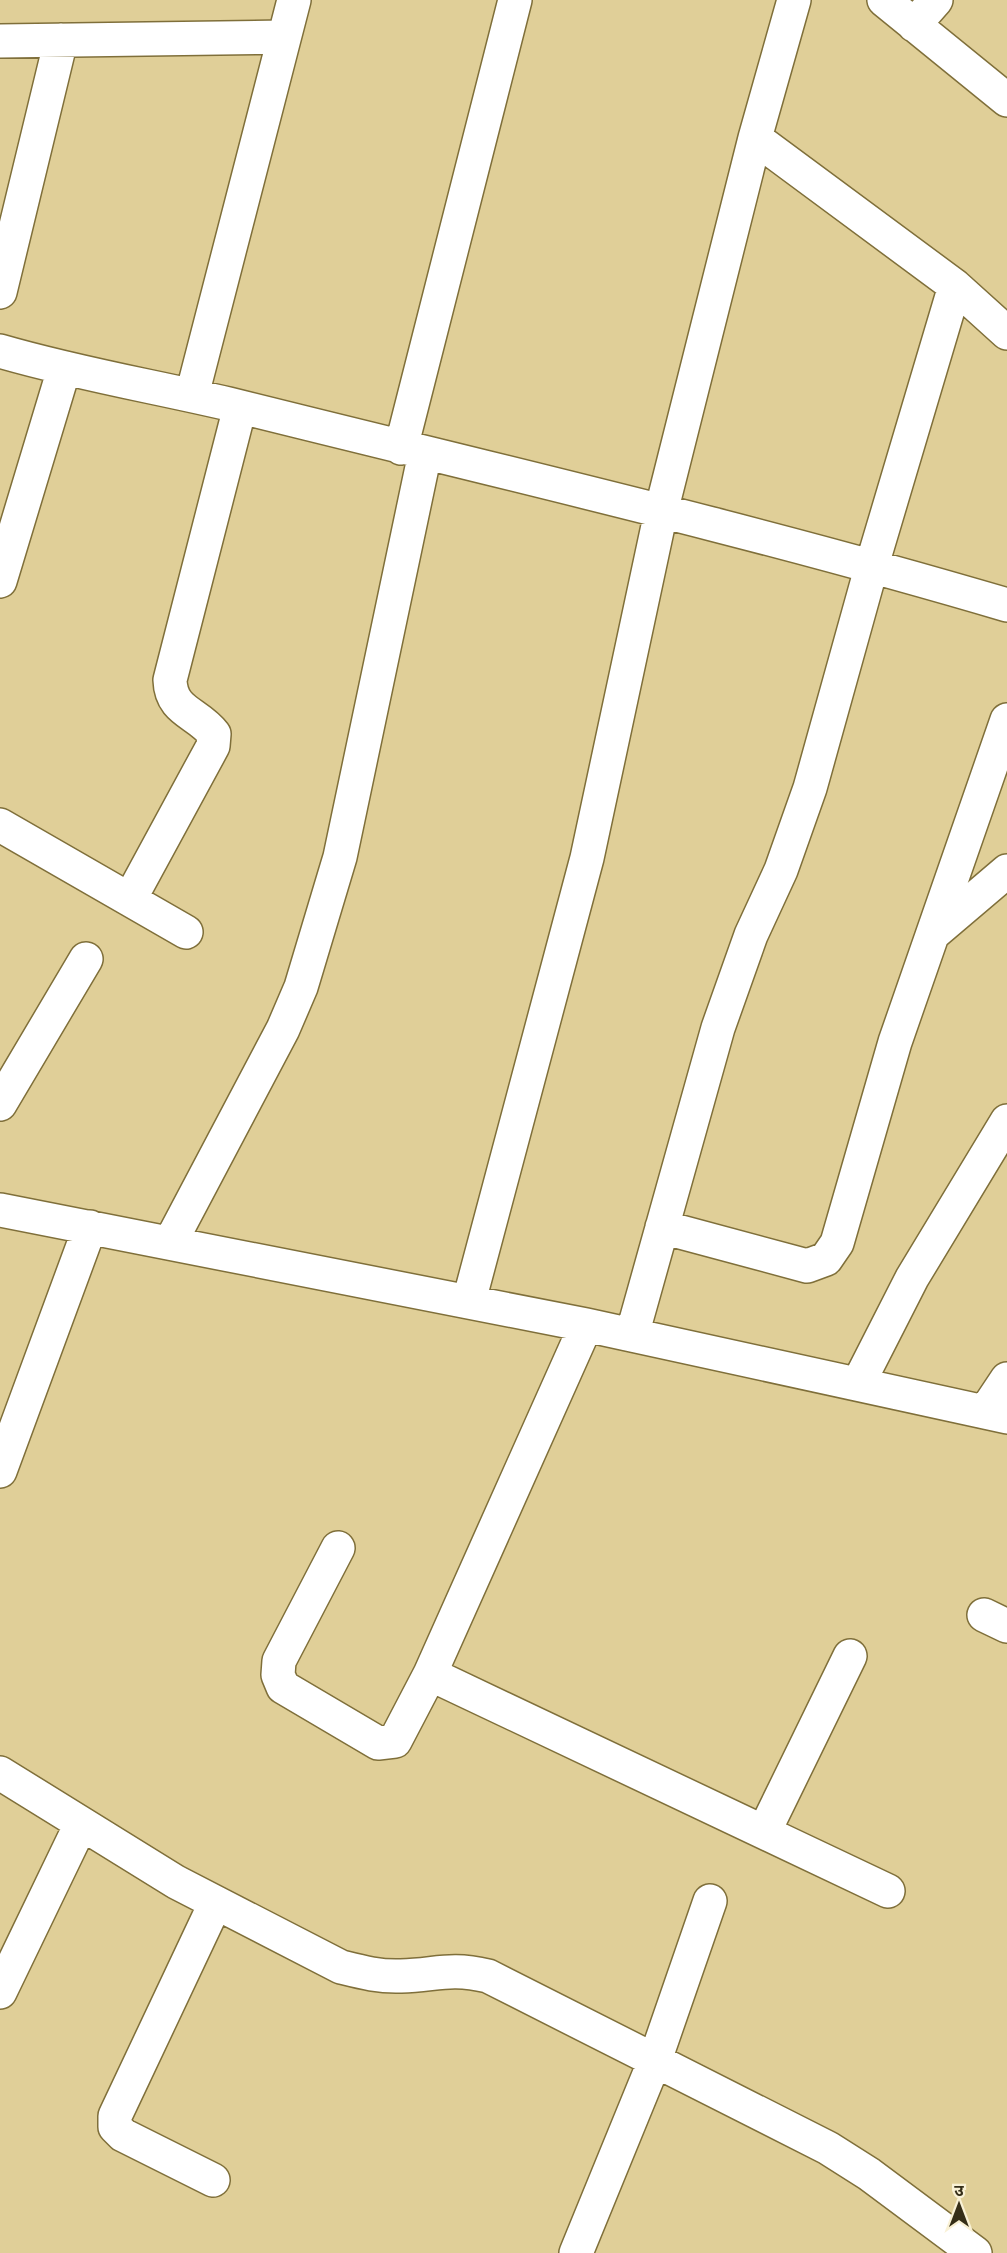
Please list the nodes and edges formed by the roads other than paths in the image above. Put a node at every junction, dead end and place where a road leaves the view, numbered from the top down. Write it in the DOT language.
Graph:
graph roads {
  1 [pos="294,0"];
  2 [pos="516,0"];
  3 [pos="794,0"];
  4 [pos="884,0"];
  5 [pos="936,0"];
  6 [pos="914,25"];
  7 [pos="284,37"];
  8 [pos="61,40"];
  9 [pos="0,41"];
  10 [pos="1007,100"];
  11 [pos="755,138"];
  12 [pos="955,286"];
  13 [pos="0,292"];
  14 [pos="1007,333"];
  15 [pos="0,351"];
  16 [pos="63,369"];
  17 [pos="192,395"];
  18 [pos="240,407"];
  19 [pos="413,451"];
  20 [pos="661,512"];
  21 [pos="872,565"];
  22 [pos="0,580"];
  23 [pos="1007,605"];
  24 [pos="1007,720"];
  25 [pos="0,825"];
  26 [pos="1007,871"];
  27 [pos="130,899"];
  28 [pos="186,932"];
  29 [pos="932,935"];
  30 [pos="86,959"];
  31 [pos="0,1104"];
  32 [pos="1007,1121"];
  33 [pos="0,1210"];
  34 [pos="90,1227"];
  35 [pos="662,1227"];
  36 [pos="170,1243"];
  37 [pos="469,1302"];
  38 [pos="586,1325"];
  39 [pos="632,1335"];
  40 [pos="1007,1379"];
  41 [pos="858,1384"];
  42 [pos="996,1414"];
  43 [pos="0,1471"];
  44 [pos="338,1548"];
  45 [pos="850,1656"];
  46 [pos="430,1674"];
  47 [pos="0,1773"];
  48 [pos="81,1824"];
  49 [pos="764,1832"];
  50 [pos="888,1891"];
  51 [pos="710,1901"];
  52 [pos="215,1904"];
  53 [pos="0,1992"];
  54 [pos="655,2060"];
  55 [pos="213,2180"];
  56 [pos="576,2253"];
  57 [pos="975,2253"];
  1 -- 7 [label="street"];
  2 -- 19 [label="street"];
  3 -- 11 [label="street"];
  4 -- 6 [label="street"];
  5 -- 6 [label="street"];
  6 -- 10 [label="street"];
  7 -- 8 [label="street"];
  7 -- 17 [label="street"];
  8 -- 9 [label="street"];
  8 -- 13 [label="street"];
  11 -- 12 [label="street"];
  11 -- 20 [label="street"];
  12 -- 14 [label="street"];
  12 -- 21 [label="street"];
  15 -- 16 [label="street"];
  16 -- 17 [label="street"];
  16 -- 22 [label="street"];
  17 -- 18 [label="street"];
  18 -- 19 [label="street"];
  18 -- 27 [label="street"];
  19 -- 20 [label="street"];
  19 -- 36 [label="street"];
  20 -- 21 [label="street"];
  20 -- 37 [label="street"];
  21 -- 23 [label="street"];
  21 -- 35 [label="street"];
  24 -- 29 [label="street"];
  25 -- 27 [label="street"];
  26 -- 29 [label="street"];
  27 -- 28 [label="street"];
  29 -- 35 [label="street"];
  30 -- 31 [label="street"];
  32 -- 41 [label="street"];
  33 -- 34 [label="street"];
  34 -- 36 [label="street"];
  34 -- 43 [label="street"];
  35 -- 39 [label="street"];
  36 -- 37 [label="street"];
  37 -- 38 [label="street"];
  38 -- 39 [label="street"];
  38 -- 46 [label="street"];
  39 -- 41 [label="street"];
  40 -- 42 [label="street"];
  41 -- 42 [label="street"];
  44 -- 46 [label="street"];
  45 -- 49 [label="street"];
  46 -- 49 [label="street"];
  47 -- 48 [label="street"];
  48 -- 52 [label="street"];
  48 -- 53 [label="street"];
  49 -- 50 [label="street"];
  51 -- 54 [label="street"];
  52 -- 54 [label="street"];
  52 -- 55 [label="street"];
  54 -- 56 [label="street"];
  54 -- 57 [label="street"];
}
